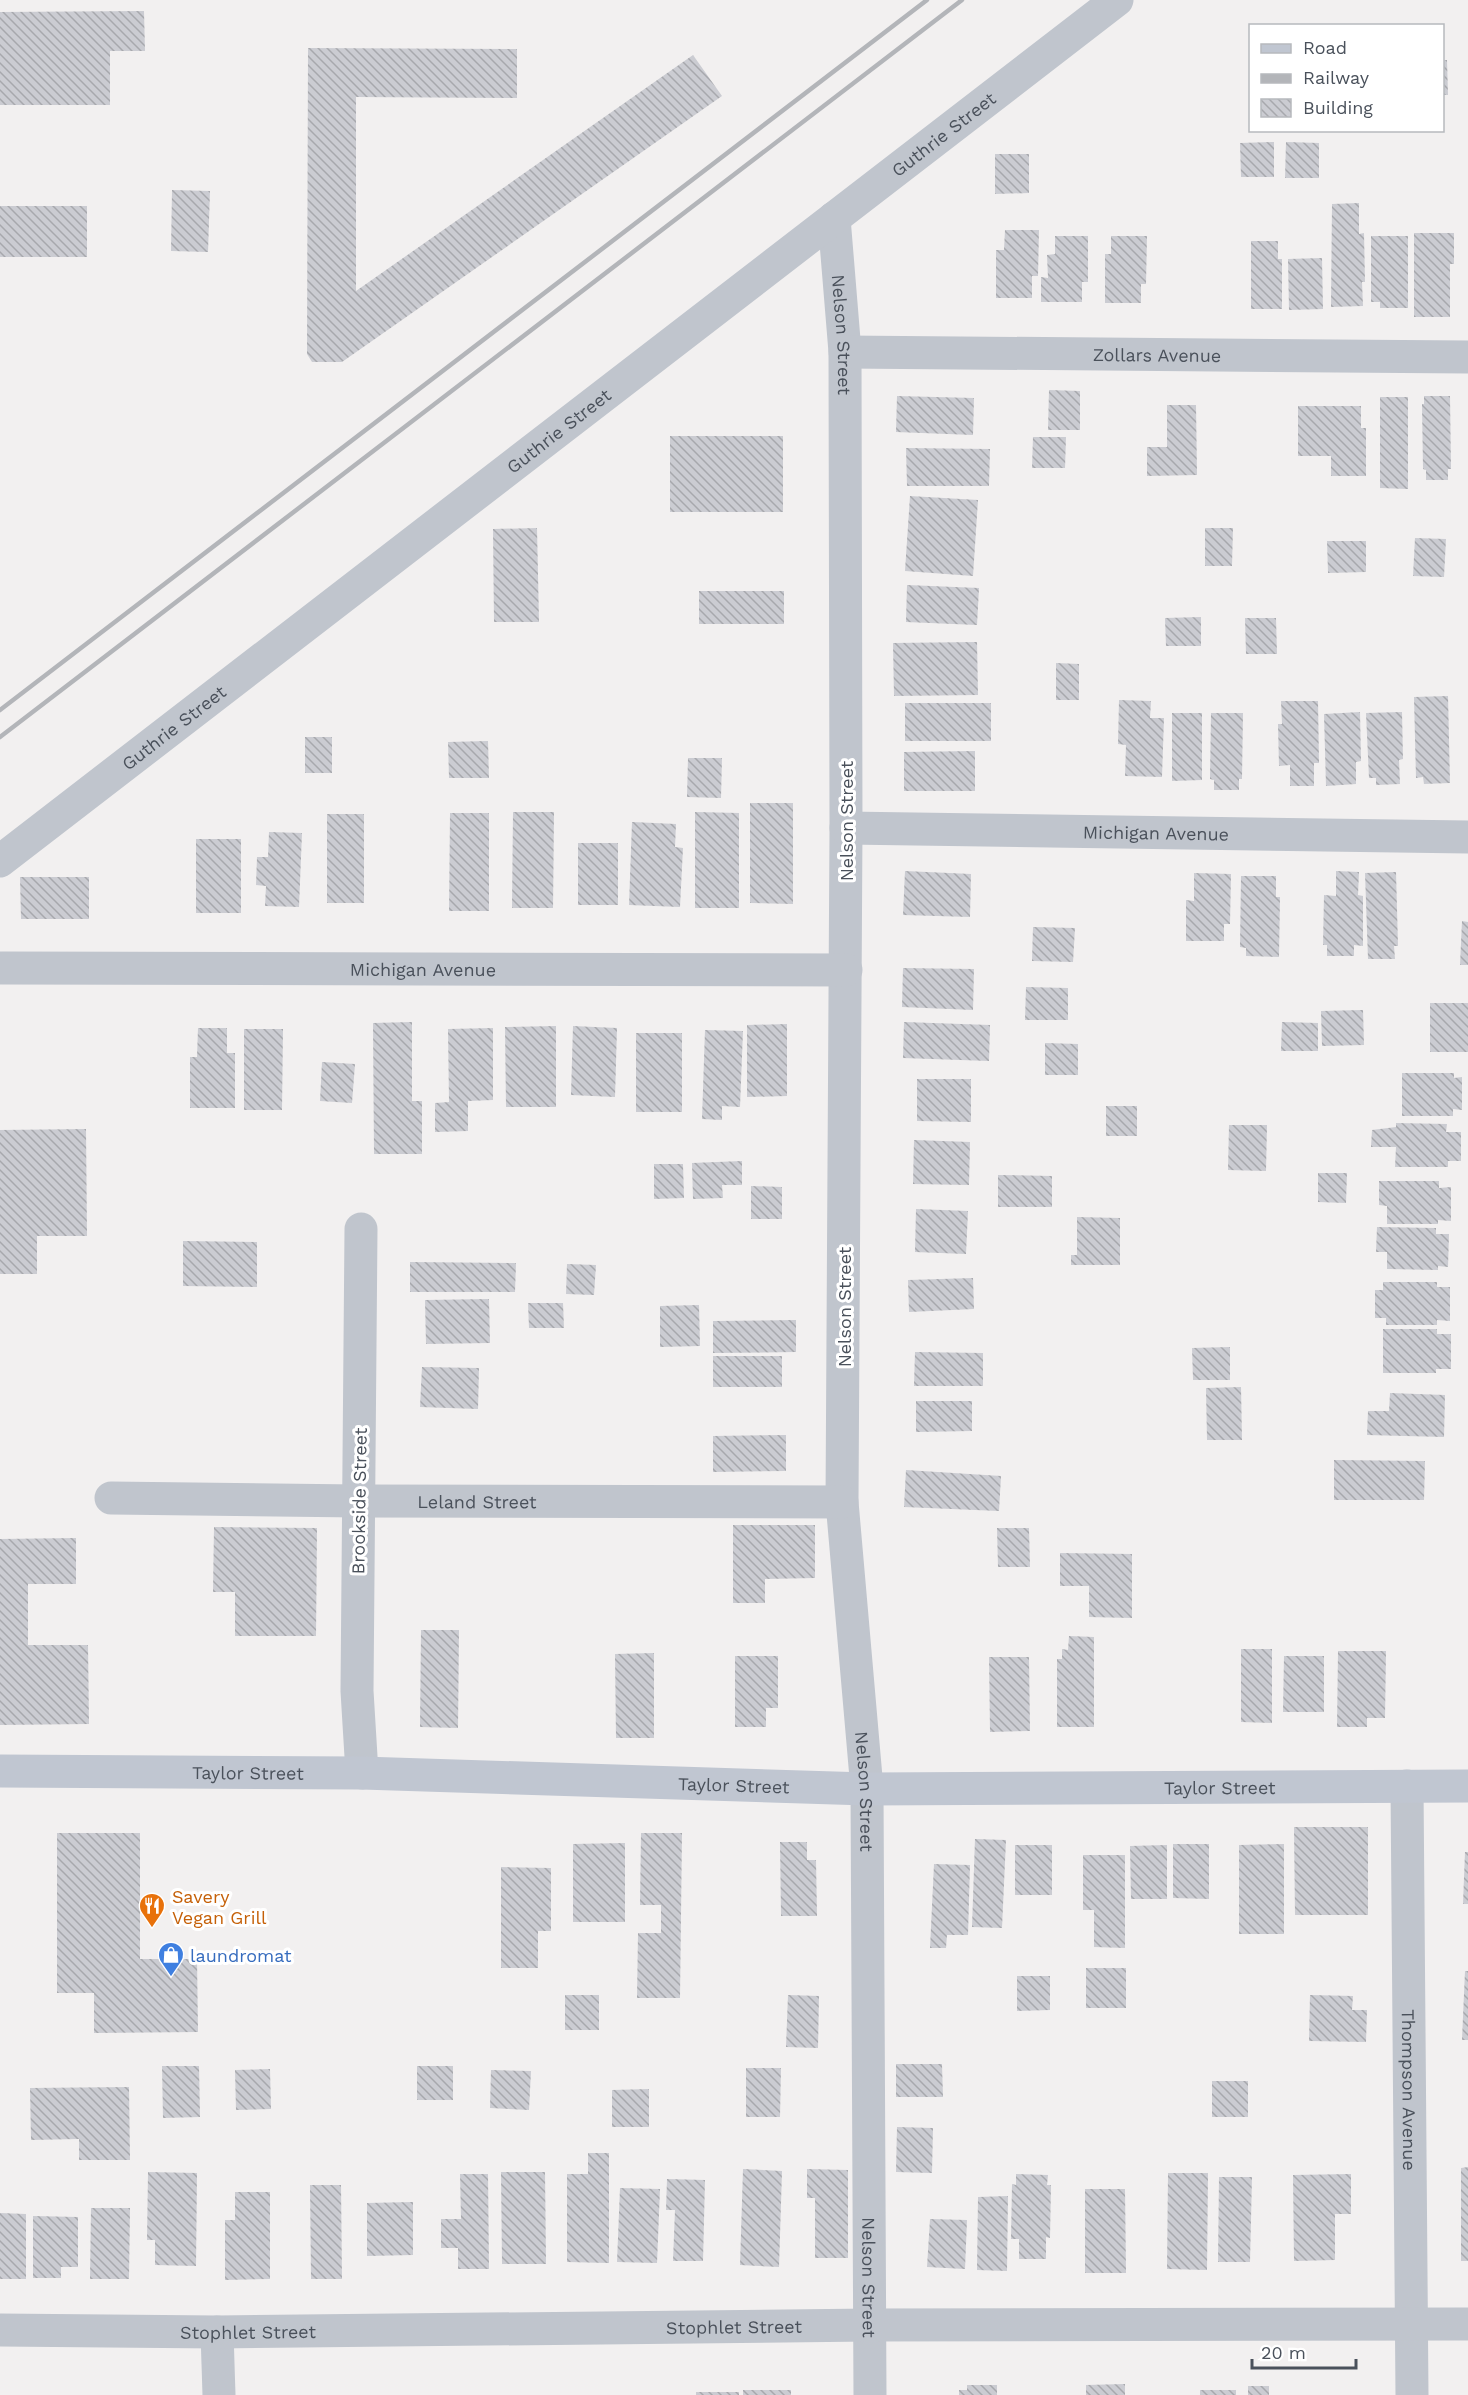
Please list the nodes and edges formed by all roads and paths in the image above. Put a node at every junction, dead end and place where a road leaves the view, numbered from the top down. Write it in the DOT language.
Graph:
graph roads {
  1 [pos="1117,0"];
  2 [pos="834,218"];
  3 [pos="845,352"];
  4 [pos="1468,357"];
  5 [pos="846,828"];
  6 [pos="1468,837"];
  7 [pos="0,861"];
  8 [pos="0,968"];
  9 [pos="846,970"];
  10 [pos="361,1229"];
  11 [pos="111,1498"];
  12 [pos="359,1501"];
  13 [pos="842,1502"];
  14 [pos="0,1771"];
  15 [pos="362,1773"];
  16 [pos="1407,1786"];
  17 [pos="1468,1786"];
  18 [pos="867,1789"];
  19 [pos="1411,2324"];
  20 [pos="1468,2324"];
  21 [pos="871,2325"];
  22 [pos="0,2330"];
  23 [pos="217,2332"];
  24 [pos="219,2395"];
  25 [pos="870,2395"];
  26 [pos="1412,2395"];
  1 -- 2 [label="street, Guthrie Street"];
  2 -- 3 [label="street, Nelson Street"];
  2 -- 7 [label="street, Guthrie Street"];
  3 -- 4 [label="street, Zollars Avenue"];
  3 -- 5 [label="street, Nelson Street"];
  5 -- 6 [label="street, Michigan Avenue"];
  5 -- 9 [label="street, Nelson Street"];
  8 -- 9 [label="street, Michigan Avenue"];
  9 -- 13 [label="street, Nelson Street"];
  10 -- 12 [label="street, Brookside Street"];
  11 -- 12 [label="street, Leland Street"];
  12 -- 13 [label="street, Leland Street"];
  12 -- 15 [label="street, Brookside Street"];
  13 -- 18 [label="street, Nelson Street"];
  14 -- 15 [label="main road, Taylor Street"];
  15 -- 18 [label="main road, Taylor Street"];
  16 -- 17 [label="main road, Taylor Street"];
  16 -- 18 [label="main road, Taylor Street"];
  16 -- 19 [label="street, Thompson Avenue"];
  18 -- 21 [label="street, Nelson Street"];
  19 -- 20 [label="street, Stophlet Street"];
  19 -- 21 [label="street, Stophlet Street"];
  19 -- 26 [label="street, Thompson Avenue"];
  21 -- 23 [label="street, Stophlet Street"];
  21 -- 25 [label="street, Nelson Street"];
  22 -- 23 [label="street, Stophlet Street"];
  23 -- 24 [label="street"];
}
